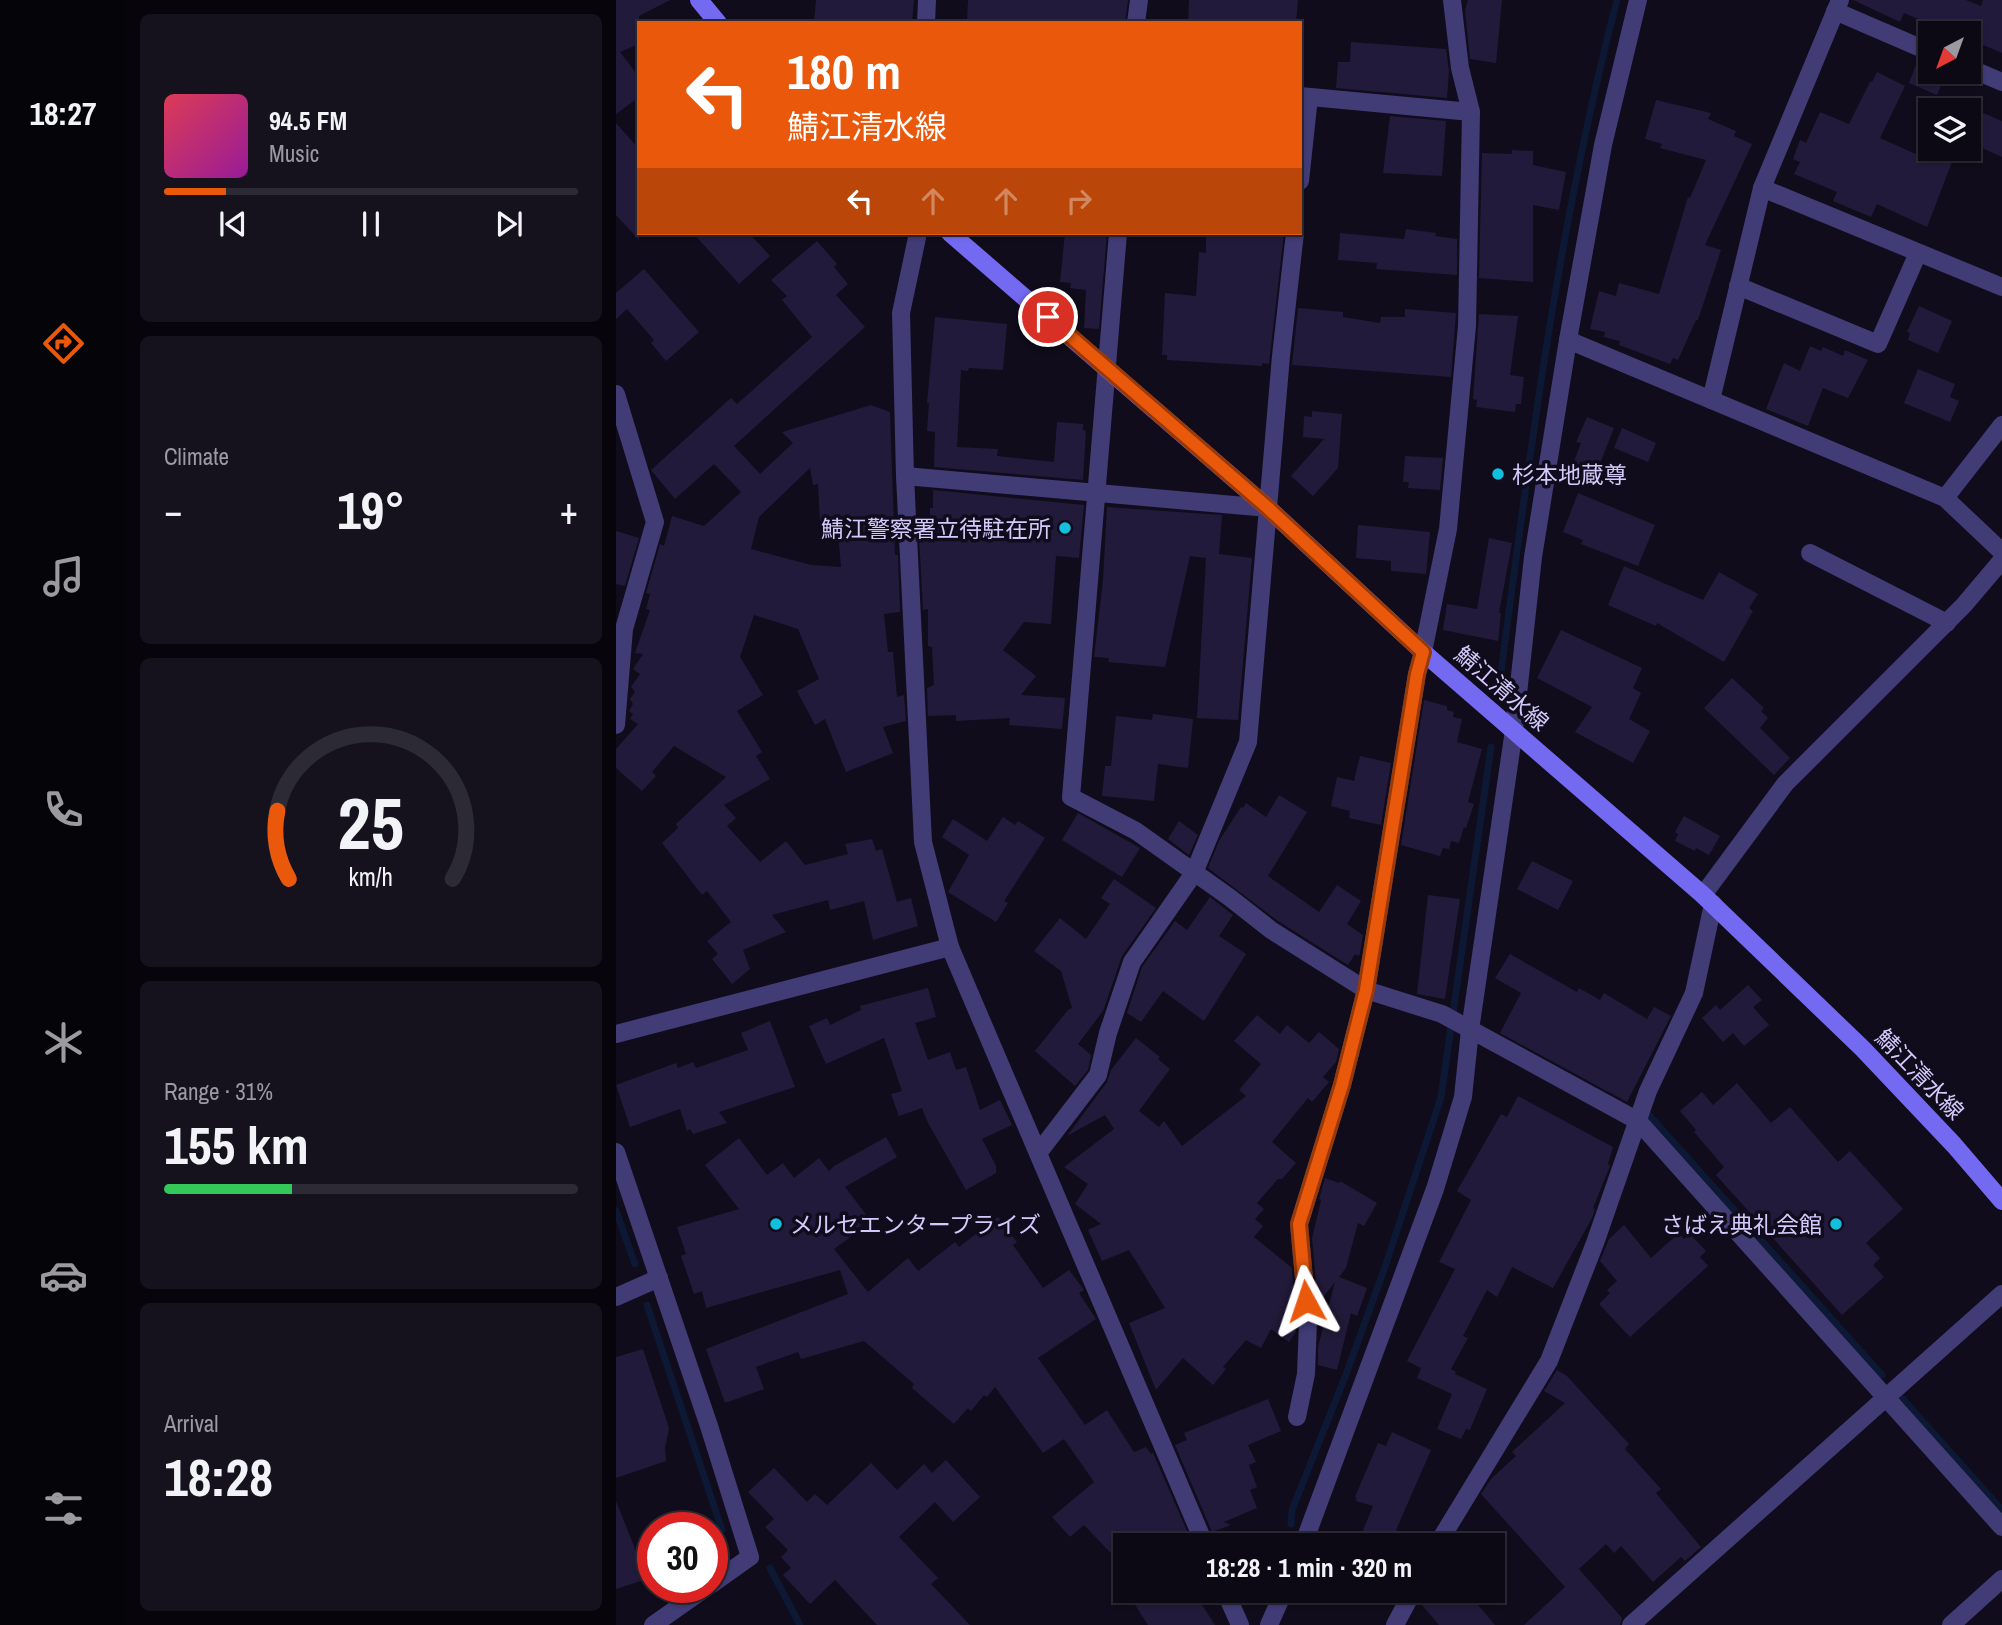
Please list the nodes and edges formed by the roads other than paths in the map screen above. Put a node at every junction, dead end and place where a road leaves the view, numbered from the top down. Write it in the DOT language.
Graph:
graph roads {
  1 [pos="699,0"];
  2 [pos="927,0"];
  3 [pos="1139,0"];
  4 [pos="1452,0"];
  5 [pos="1638,0"];
  6 [pos="1652,0"];
  7 [pos="1837,6"];
  8 [pos="716,21"];
  9 [pos="926,21"];
  10 [pos="1136,21"];
  11 [pos="1632,24"];
  12 [pos="1918,46"];
  13 [pos="1981,73"];
  14 [pos="2002,82"];
  15 [pos="1305,97"];
  16 [pos="1471,112"];
  17 [pos="1302,147"];
  18 [pos="1762,188"];
  19 [pos="918,235"];
  20 [pos="952,235"];
  21 [pos="1118,235"];
  22 [pos="1295,235"];
  23 [pos="1918,253"];
  24 [pos="1738,286"];
  25 [pos="2002,287"];
  26 [pos="1567,340"];
  27 [pos="1108,368"];
  28 [pos="616,394"];
  29 [pos="1710,400"];
  30 [pos="2002,425"];
  31 [pos="905,476"];
  32 [pos="1096,494"];
  33 [pos="1945,498"];
  34 [pos="1268,508"];
  35 [pos="2002,552"];
  36 [pos="1810,553"];
  37 [pos="2002,560"];
  38 [pos="1947,623"];
  39 [pos="1423,652"];
  40 [pos="616,725"];
  41 [pos="1514,730"];
  42 [pos="1194,873"];
  43 [pos="1708,900"];
  44 [pos="950,947"];
  45 [pos="1366,990"];
  46 [pos="1466,1028"];
  47 [pos="616,1034"];
  48 [pos="1639,1121"];
  49 [pos="616,1152"];
  50 [pos="1039,1152"];
  51 [pos="2002,1201"];
  52 [pos="659,1278"];
  53 [pos="2002,1294"];
  54 [pos="616,1297"];
  55 [pos="1885,1397"];
  56 [pos="1297,1417"];
  57 [pos="2002,1527"];
  58 [pos="1200,1533"];
  59 [pos="1307,1533"];
  60 [pos="1444,1533"];
  61 [pos="728,1573"];
  62 [pos="2002,1579"];
  63 [pos="684,1603"];
  64 [pos="1230,1603"];
  65 [pos="1279,1603"];
  66 [pos="1407,1603"];
  67 [pos="653,1625"];
  68 [pos="1240,1625"];
  69 [pos="1269,1625"];
  70 [pos="1395,1625"];
  71 [pos="1631,1625"];
  72 [pos="1951,1625"];
  1 -- 8 [label="main road"];
  2 -- 9 [label="street"];
  3 -- 10 [label="street"];
  4 -- 16 [label="street"];
  5 -- 11 [label="street"];
  6 -- 11 [label="street"];
  7 -- 12 [label="street"];
  7 -- 18 [label="street"];
  11 -- 26 [label="street"];
  13 -- 14 [label="street"];
  15 -- 16 [label="street"];
  15 -- 17 [label="street"];
  16 -- 39 [label="street"];
  18 -- 23 [label="street"];
  18 -- 24 [label="street"];
  19 -- 31 [label="street"];
  20 -- 27 [label="main road, 鯖江清水線"];
  21 -- 27 [label="street"];
  22 -- 34 [label="street"];
  23 -- 24 [label="street"];
  23 -- 25 [label="street"];
  24 -- 29 [label="street"];
  26 -- 29 [label="street"];
  26 -- 41 [label="street"];
  27 -- 32 [label="street"];
  27 -- 34 [label="main road, 鯖江清水線"];
  28 -- 40 [label="street"];
  29 -- 33 [label="street"];
  30 -- 33 [label="street"];
  31 -- 32 [label="street"];
  31 -- 44 [label="street"];
  32 -- 34 [label="street"];
  32 -- 42 [label="street"];
  33 -- 35 [label="street"];
  34 -- 39 [label="main road, 鯖江清水線"];
  34 -- 42 [label="street"];
  36 -- 38 [label="street"];
  37 -- 38 [label="street"];
  38 -- 43 [label="street"];
  39 -- 41 [label="main road, 鯖江清水線"];
  39 -- 45 [label="street"];
  41 -- 43 [label="main road, 鯖江清水線"];
  41 -- 46 [label="street"];
  42 -- 45 [label="street"];
  42 -- 50 [label="street"];
  43 -- 48 [label="street"];
  43 -- 51 [label="main road, 鯖江清水線"];
  44 -- 47 [label="street"];
  44 -- 50 [label="street"];
  45 -- 46 [label="street"];
  45 -- 56 [label="street"];
  46 -- 48 [label="street"];
  46 -- 59 [label="street"];
  48 -- 55 [label="street"];
  48 -- 60 [label="street"];
  49 -- 52 [label="street"];
  50 -- 58 [label="street"];
  52 -- 54 [label="street"];
  52 -- 61 [label="street"];
  53 -- 55 [label="street"];
  55 -- 57 [label="street"];
  55 -- 71 [label="street"];
  62 -- 72 [label="street"];
  63 -- 67 [label="street"];
  64 -- 68 [label="street"];
  65 -- 69 [label="street"];
  66 -- 70 [label="street"];
}
